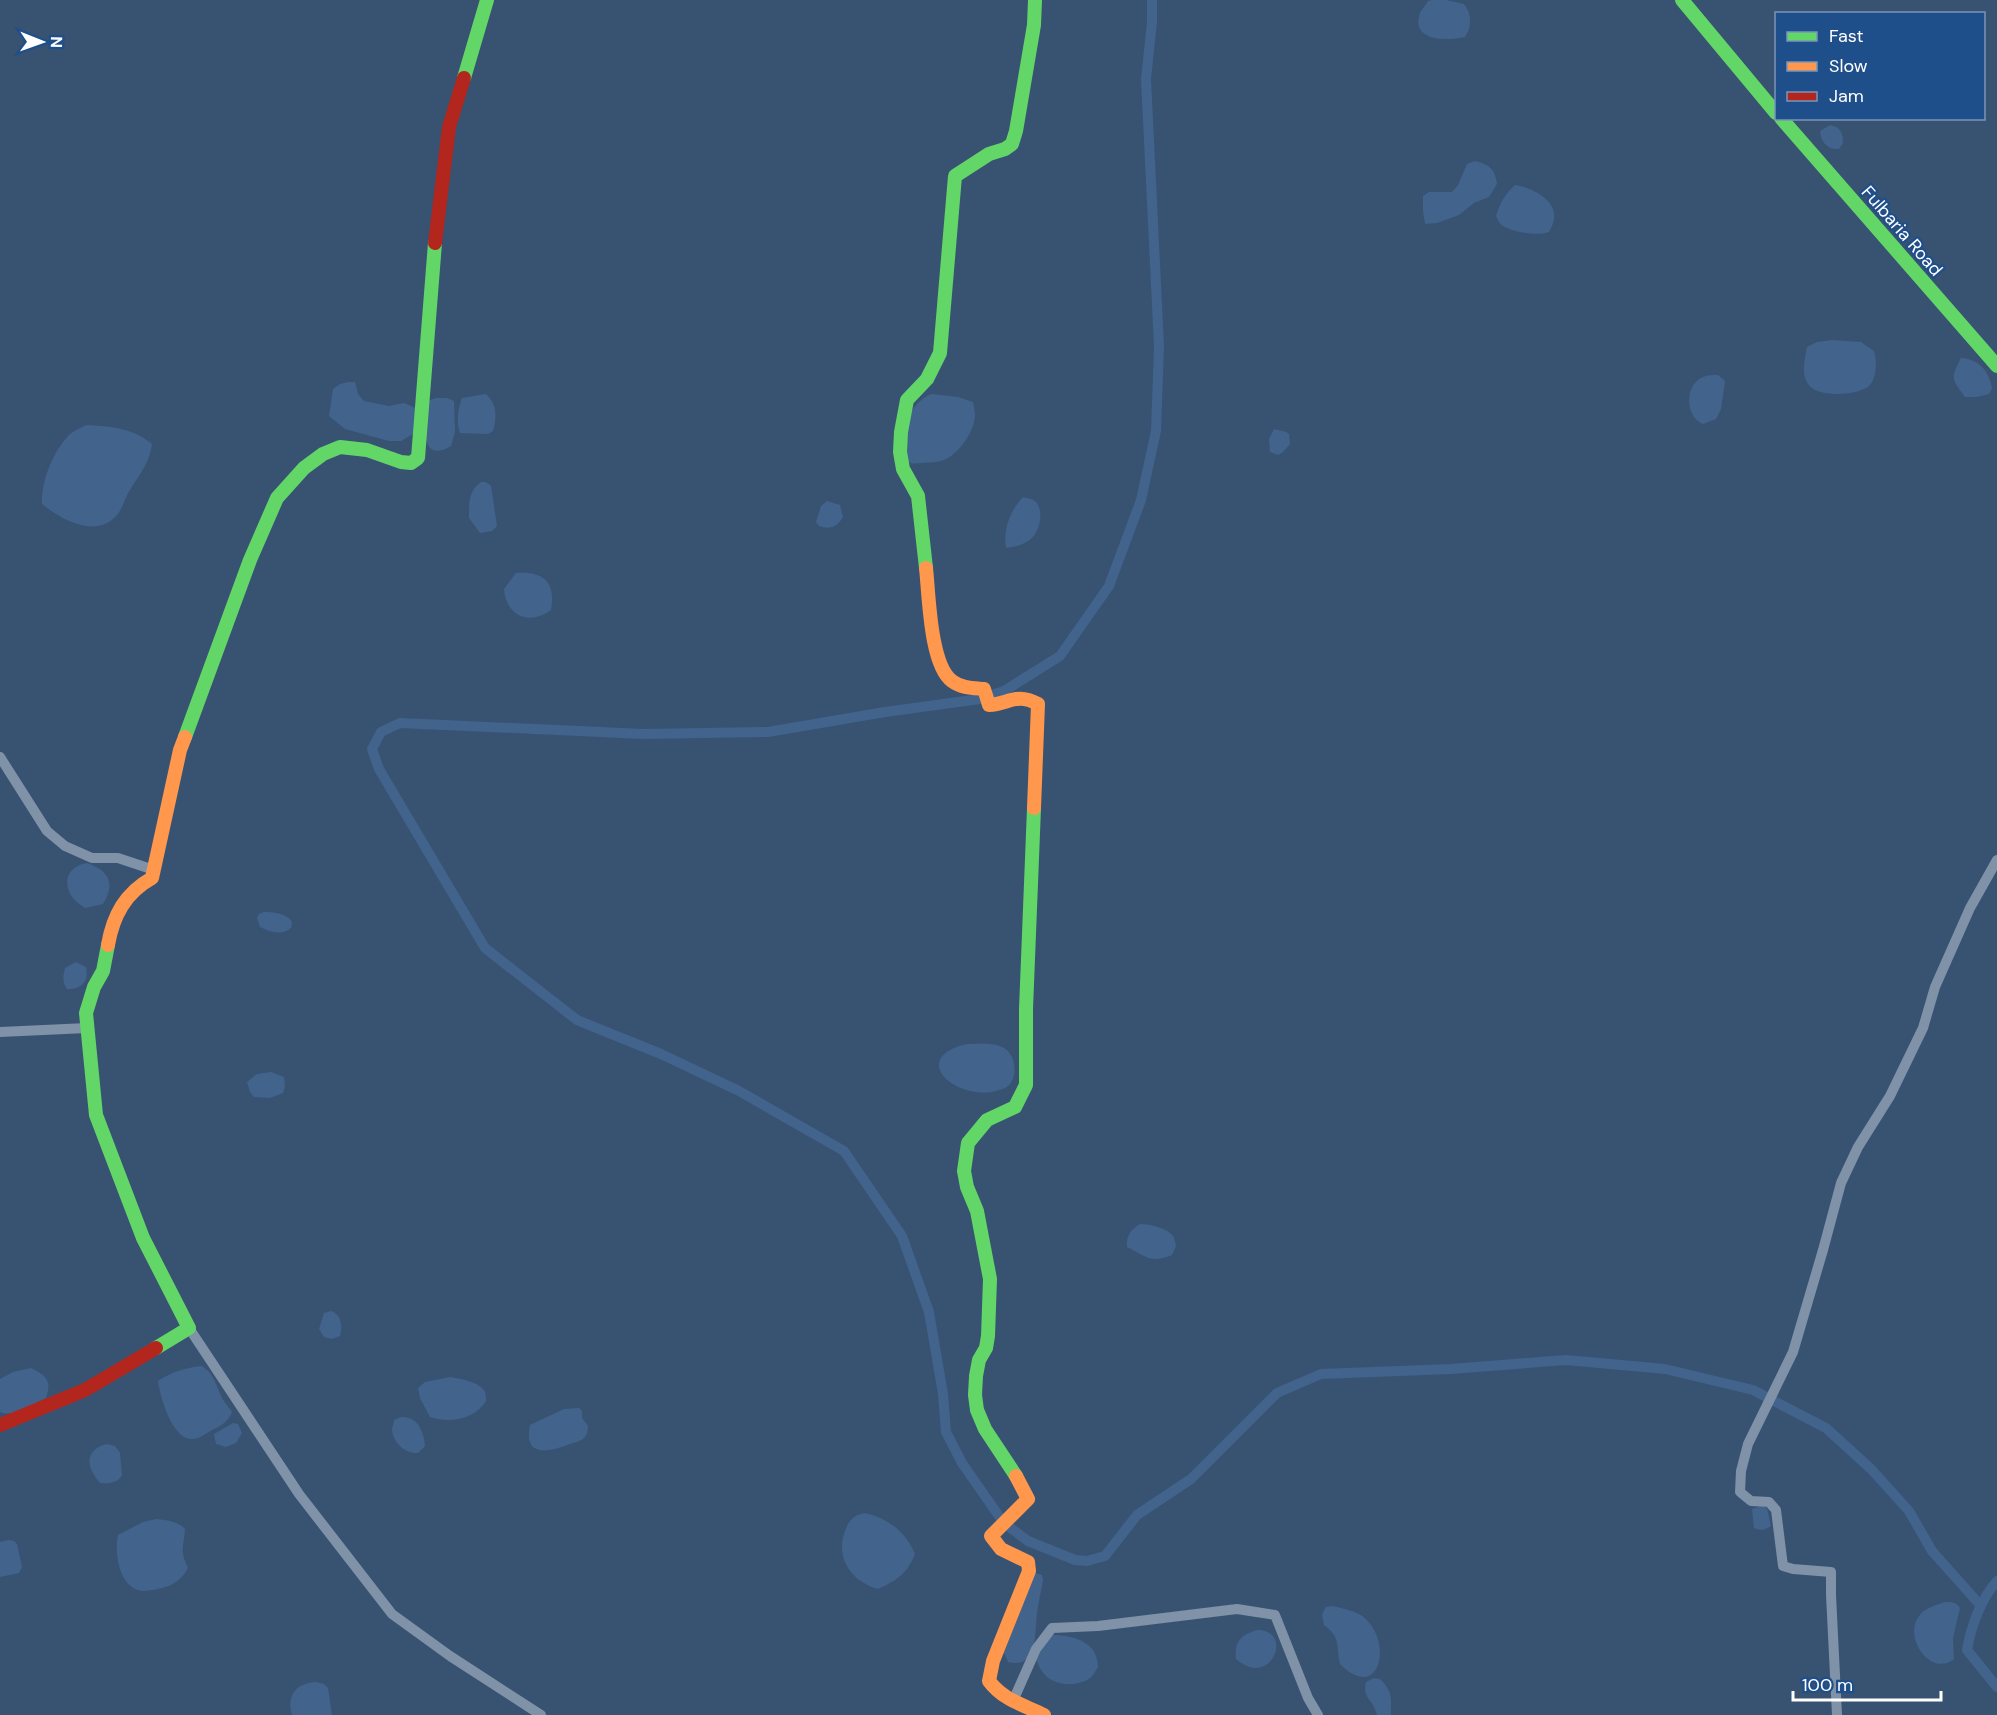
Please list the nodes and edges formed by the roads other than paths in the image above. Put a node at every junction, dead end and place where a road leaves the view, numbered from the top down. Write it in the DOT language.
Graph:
graph roads {
  1 [pos="487,0"];
  2 [pos="1035,0"];
  3 [pos="1682,0"];
  4 [pos="1775,112"];
  5 [pos="1783,120"];
  6 [pos="1997,366"];
  7 [pos="0,757"];
  8 [pos="1997,860"];
  9 [pos="154,870"];
  10 [pos="87,1028"];
  11 [pos="0,1032"];
  12 [pos="189,1328"];
  13 [pos="0,1425"];
  14 [pos="1013,1701"];
  15 [pos="541,1715"];
  16 [pos="1044,1715"];
  17 [pos="1318,1715"];
  18 [pos="1837,1715"];
  1 -- 9 [label="street"];
  2 -- 14 [label="street"];
  3 -- 4 [label="street"];
  5 -- 6 [label="street, Fulbaria Road"];
  7 -- 9 [label="street"];
  8 -- 18 [label="street"];
  9 -- 10 [label="street"];
  10 -- 11 [label="street"];
  10 -- 12 [label="street"];
  12 -- 13 [label="street"];
  12 -- 15 [label="street"];
  14 -- 16 [label="street"];
  14 -- 17 [label="street"];
}
